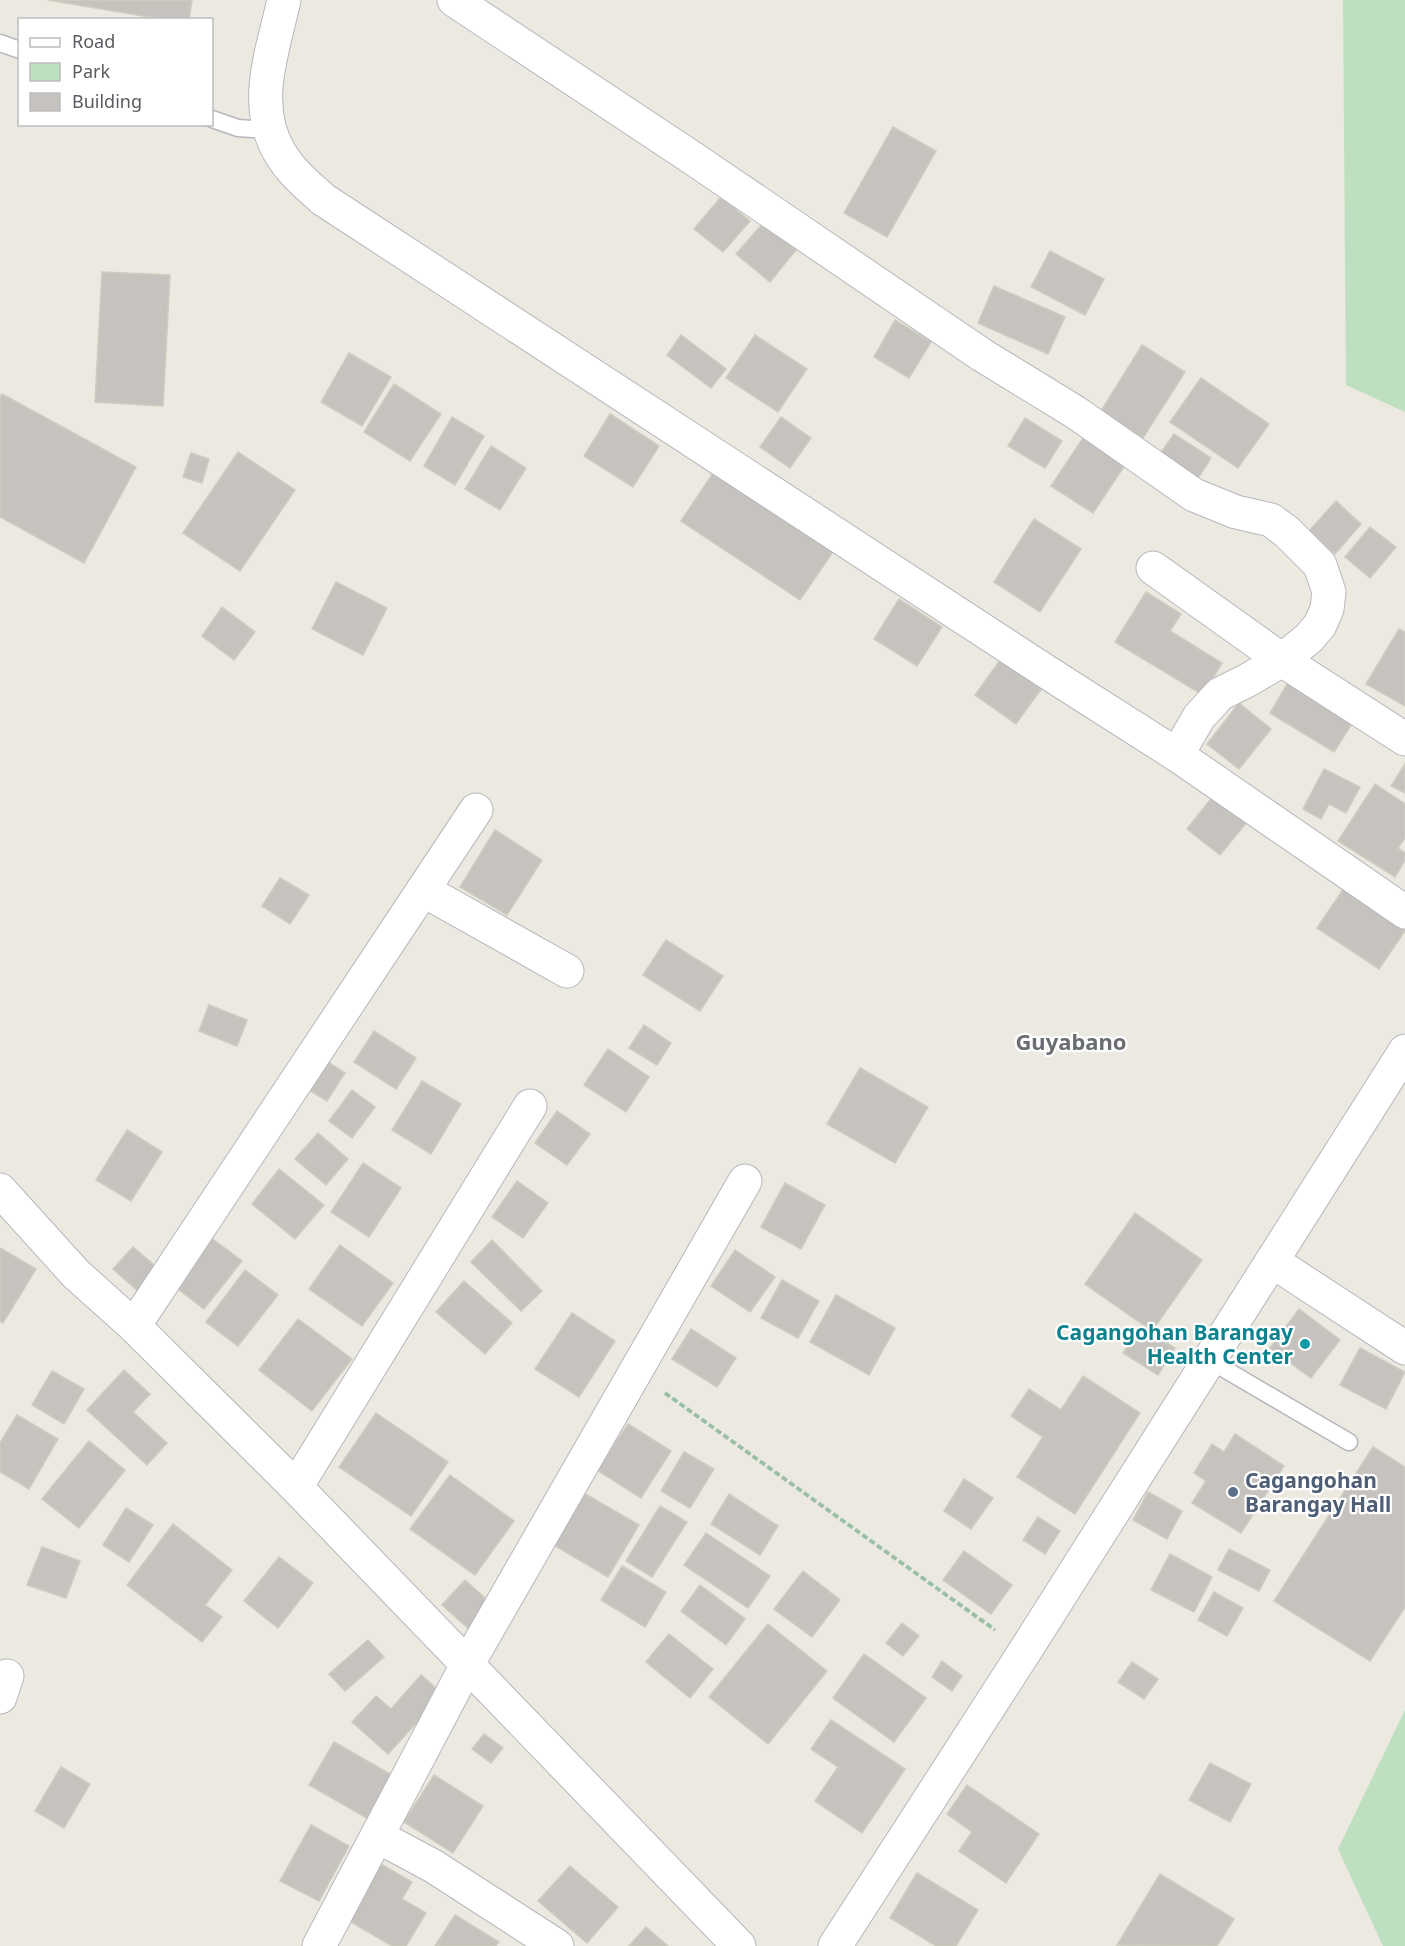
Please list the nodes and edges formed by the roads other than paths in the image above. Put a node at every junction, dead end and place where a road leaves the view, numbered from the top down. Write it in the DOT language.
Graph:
graph roads {
  1 [pos="284,0"];
  2 [pos="454,0"];
  3 [pos="0,43"];
  4 [pos="18,49"];
  5 [pos="213,119"];
  6 [pos="268,130"];
  7 [pos="1153,568"];
  8 [pos="1282,660"];
  9 [pos="1405,739"];
  10 [pos="1177,755"];
  11 [pos="476,810"];
  12 [pos="423,890"];
  13 [pos="1405,912"];
  14 [pos="567,971"];
  15 [pos="1405,1051"];
  16 [pos="530,1106"];
  17 [pos="744,1181"];
  18 [pos="0,1190"];
  19 [pos="1272,1261"];
  20 [pos="134,1326"];
  21 [pos="1405,1348"];
  22 [pos="1209,1360"];
  23 [pos="1349,1442"];
  24 [pos="296,1488"];
  25 [pos="467,1665"];
  26 [pos="377,1836"];
  27 [pos="319,1946"];
  28 [pos="557,1946"];
  29 [pos="739,1946"];
  30 [pos="835,1946"];
  1 -- 6 [label="street"];
  2 -- 8 [label="street"];
  3 -- 4 [label="lane"];
  5 -- 6 [label="lane"];
  6 -- 10 [label="street"];
  7 -- 8 [label="street"];
  8 -- 9 [label="street"];
  8 -- 10 [label="street"];
  10 -- 13 [label="street"];
  11 -- 12 [label="street"];
  12 -- 14 [label="street"];
  12 -- 20 [label="street"];
  15 -- 19 [label="street"];
  16 -- 24 [label="street"];
  17 -- 25 [label="street"];
  18 -- 20 [label="street"];
  19 -- 21 [label="street"];
  19 -- 22 [label="street"];
  20 -- 24 [label="street"];
  22 -- 23 [label="lane"];
  22 -- 30 [label="street"];
  24 -- 25 [label="street"];
  25 -- 26 [label="street"];
  25 -- 29 [label="street"];
  26 -- 27 [label="street"];
  26 -- 28 [label="street"];
}
